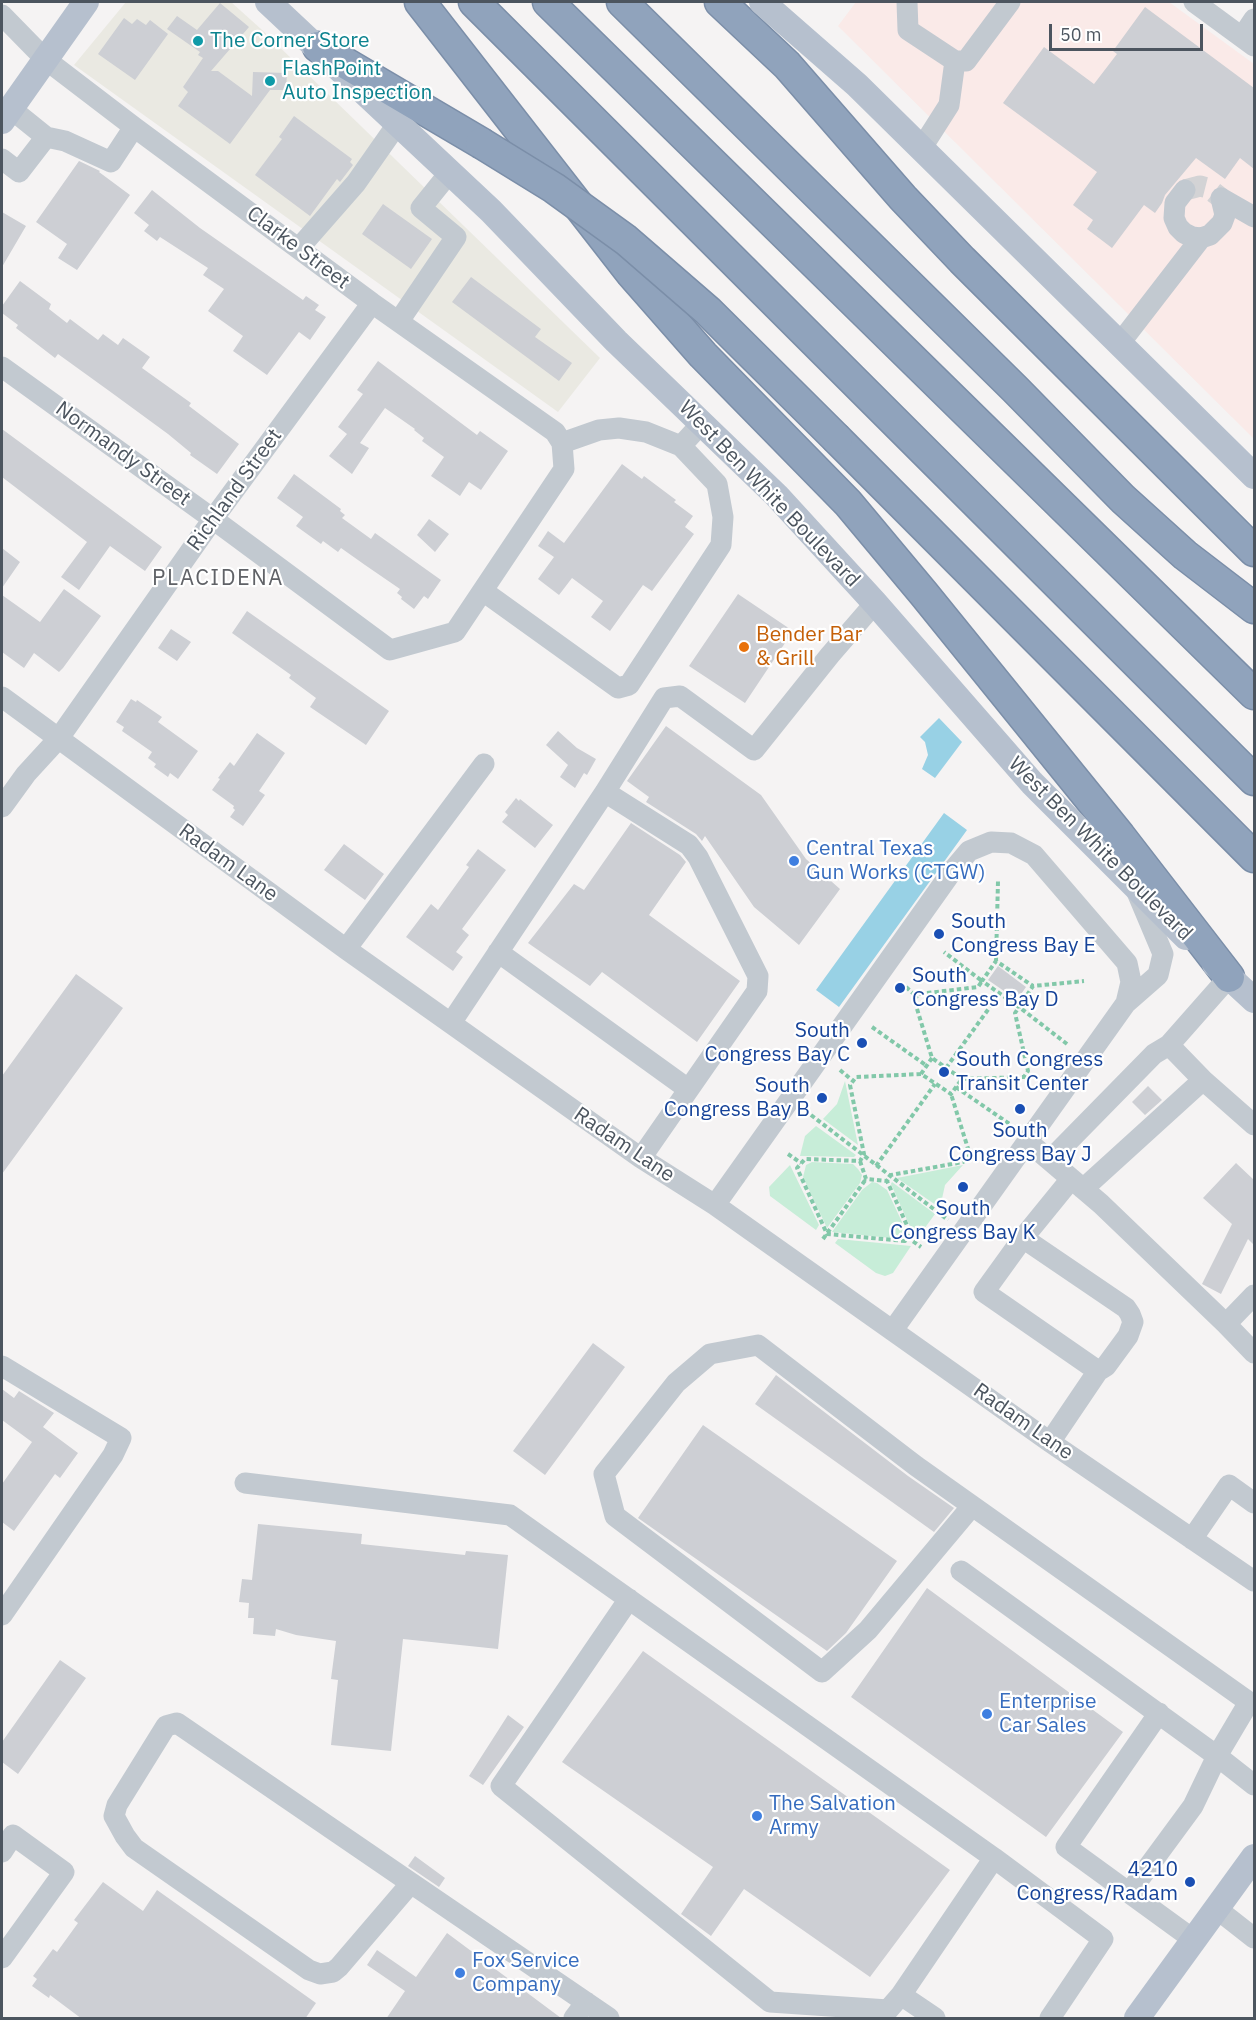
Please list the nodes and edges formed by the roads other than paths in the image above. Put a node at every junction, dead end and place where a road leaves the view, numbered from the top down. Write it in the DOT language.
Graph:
graph roads {
  1 [pos="86,2"];
  2 [pos="268,2"];
  3 [pos="420,2"];
  4 [pos="474,2"];
  5 [pos="548,2"];
  6 [pos="622,2"];
  7 [pos="720,2"];
  8 [pos="762,2"];
  9 [pos="906,2"];
  10 [pos="1010,2"];
  11 [pos="1194,2"];
  12 [pos="2,15"];
  13 [pos="1254,19"];
  14 [pos="1248,41"];
  15 [pos="318,47"];
  16 [pos="45,59"];
  17 [pos="956,61"];
  18 [pos="6,115"];
  19 [pos="398,123"];
  20 [pos="134,127"];
  21 [pos="46,137"];
  22 [pos="921,149"];
  23 [pos="2,159"];
  24 [pos="450,172"];
  25 [pos="1185,190"];
  26 [pos="1254,217"];
  27 [pos="1201,238"];
  28 [pos="299,248"];
  29 [pos="372,303"];
  30 [pos="399,321"];
  31 [pos="1120,343"];
  32 [pos="2,367"];
  33 [pos="701,424"];
  34 [pos="559,437"];
  35 [pos="681,446"];
  36 [pos="1254,476"];
  37 [pos="213,519"];
  38 [pos="1254,551"];
  39 [pos="483,591"];
  40 [pos="874,603"];
  41 [pos="1254,608"];
  42 [pos="1254,694"];
  43 [pos="2,697"];
  44 [pos="59,738"];
  45 [pos="484,764"];
  46 [pos="1254,780"];
  47 [pos="606,792"];
  48 [pos="2,807"];
  49 [pos="1254,857"];
  50 [pos="1136,889"];
  51 [pos="346,949"];
  52 [pos="498,952"];
  53 [pos="1229,977"];
  54 [pos="1254,1000"];
  55 [pos="1126,1003"];
  56 [pos="451,1023"];
  57 [pos="1169,1045"];
  58 [pos="1203,1080"];
  59 [pos="688,1089"];
  60 [pos="1254,1125"];
  61 [pos="1027,1141"];
  62 [pos="641,1158"];
  63 [pos="1050,1160"];
  64 [pos="1077,1184"];
  65 [pos="715,1205"];
  66 [pos="1023,1238"];
  67 [pos="1254,1294"];
  68 [pos="1226,1324"];
  69 [pos="893,1330"];
  70 [pos="1254,1353"];
  71 [pos="2,1366"];
  72 [pos="1098,1371"];
  73 [pos="1050,1442"];
  74 [pos="245,1483"];
  75 [pos="1254,1503"];
  76 [pos="972,1506"];
  77 [pos="1192,1539"];
  78 [pos="961,1571"];
  79 [pos="1254,1581"];
  80 [pos="629,1599"];
  81 [pos="4,1609"];
  82 [pos="1159,1713"];
  83 [pos="1217,1756"];
  84 [pos="1254,1785"];
  85 [pos="2,1852"];
  86 [pos="1254,1857"];
  87 [pos="994,1858"];
  88 [pos="411,1883"];
  89 [pos="1129,1893"];
  90 [pos="1217,1909"];
  91 [pos="1254,1938"];
  92 [pos="1194,1941"];
  93 [pos="2,1958"];
  94 [pos="901,1995"];
  95 [pos="580,2010"];
  96 [pos="1138,2018"];
  97 [pos="609,2019"];
  98 [pos="935,2019"];
  99 [pos="1050,2019"];
  1 -- 16 [label="main road"];
  2 -- 15 [label="main road, West Ben White Boulevard"];
  3 -- 53 [label="highway"];
  4 -- 46 [label="highway"];
  5 -- 42 [label="highway"];
  6 -- 41 [label="highway"];
  7 -- 38 [label="highway"];
  8 -- 22 [label="main road"];
  9 -- 17 [label="street"];
  10 -- 17 [label="street"];
  11 -- 14 [label="street"];
  12 -- 16 [label="street, Clarke Street"];
  13 -- 14 [label="street"];
  15 -- 19 [label="main road, West Ben White Boulevard"];
  15 -- 49 [label="highway, bridge"];
  16 -- 18 [label="main road"];
  16 -- 20 [label="street, Clarke Street"];
  17 -- 22 [label="street"];
  18 -- 21 [label="street"];
  19 -- 24 [label="main road, West Ben White Boulevard"];
  19 -- 28 [label="street"];
  20 -- 21 [label="street"];
  20 -- 28 [label="street, Clarke Street"];
  21 -- 23 [label="street"];
  22 -- 31 [label="main road"];
  24 -- 30 [label="street"];
  24 -- 33 [label="main road, West Ben White Boulevard"];
  25 -- 27 [label="street"];
  26 -- 27 [label="street"];
  27 -- 31 [label="street"];
  28 -- 29 [label="street, Clarke Street"];
  29 -- 30 [label="street, Clarke Street"];
  29 -- 37 [label="street, Richland Street"];
  30 -- 34 [label="street, Clarke Street"];
  31 -- 36 [label="main road"];
  32 -- 37 [label="street, Normandy Street"];
  33 -- 35 [label="street"];
  33 -- 40 [label="main road, West Ben White Boulevard"];
  34 -- 35 [label="street"];
  34 -- 39 [label="street"];
  35 -- 39 [label="street"];
  37 -- 39 [label="street, Normandy Street"];
  37 -- 44 [label="street, Richland Street"];
  40 -- 47 [label="street"];
  40 -- 50 [label="main road, West Ben White Boulevard"];
  43 -- 44 [label="street, Radam Lane"];
  44 -- 48 [label="street, Richland Street"];
  44 -- 51 [label="street, Radam Lane"];
  45 -- 51 [label="street"];
  47 -- 52 [label="street"];
  47 -- 59 [label="street"];
  50 -- 53 [label="main road, West Ben White Boulevard"];
  50 -- 55 [label="street"];
  51 -- 56 [label="street, Radam Lane"];
  52 -- 56 [label="street"];
  52 -- 59 [label="street"];
  53 -- 54 [label="main road, West Ben White Boulevard"];
  53 -- 57 [label="street"];
  55 -- 61 [label="street"];
  55 -- 65 [label="street"];
  56 -- 62 [label="street, Radam Lane"];
  57 -- 58 [label="street"];
  57 -- 63 [label="street"];
  58 -- 60 [label="street"];
  58 -- 64 [label="street"];
  59 -- 62 [label="street"];
  61 -- 63 [label="street"];
  61 -- 69 [label="street"];
  62 -- 65 [label="street, Radam Lane"];
  63 -- 64 [label="street"];
  64 -- 66 [label="street"];
  64 -- 68 [label="street"];
  65 -- 69 [label="street, Radam Lane"];
  66 -- 72 [label="street"];
  66 -- 72 [label="street"];
  67 -- 68 [label="street"];
  68 -- 70 [label="street"];
  69 -- 73 [label="street, Radam Lane"];
  71 -- 81 [label="street"];
  72 -- 73 [label="street"];
  73 -- 77 [label="street, Radam Lane"];
  74 -- 80 [label="street"];
  75 -- 77 [label="street"];
  76 -- 76 [label="street"];
  76 -- 83 [label="street"];
  77 -- 79 [label="street, Radam Lane"];
  78 -- 82 [label="street"];
  80 -- 87 [label="street"];
  80 -- 94 [label="street"];
  82 -- 83 [label="street"];
  82 -- 89 [label="street"];
  83 -- 84 [label="street"];
  83 -- 89 [label="street"];
  85 -- 93 [label="street"];
  86 -- 90 [label="main road"];
  87 -- 94 [label="street"];
  87 -- 99 [label="street"];
  88 -- 88 [label="street"];
  88 -- 95 [label="street"];
  89 -- 92 [label="street"];
  90 -- 91 [label="street"];
  90 -- 92 [label="main road"];
  92 -- 96 [label="main road"];
  94 -- 98 [label="street"];
  95 -- 97 [label="street"];
}
